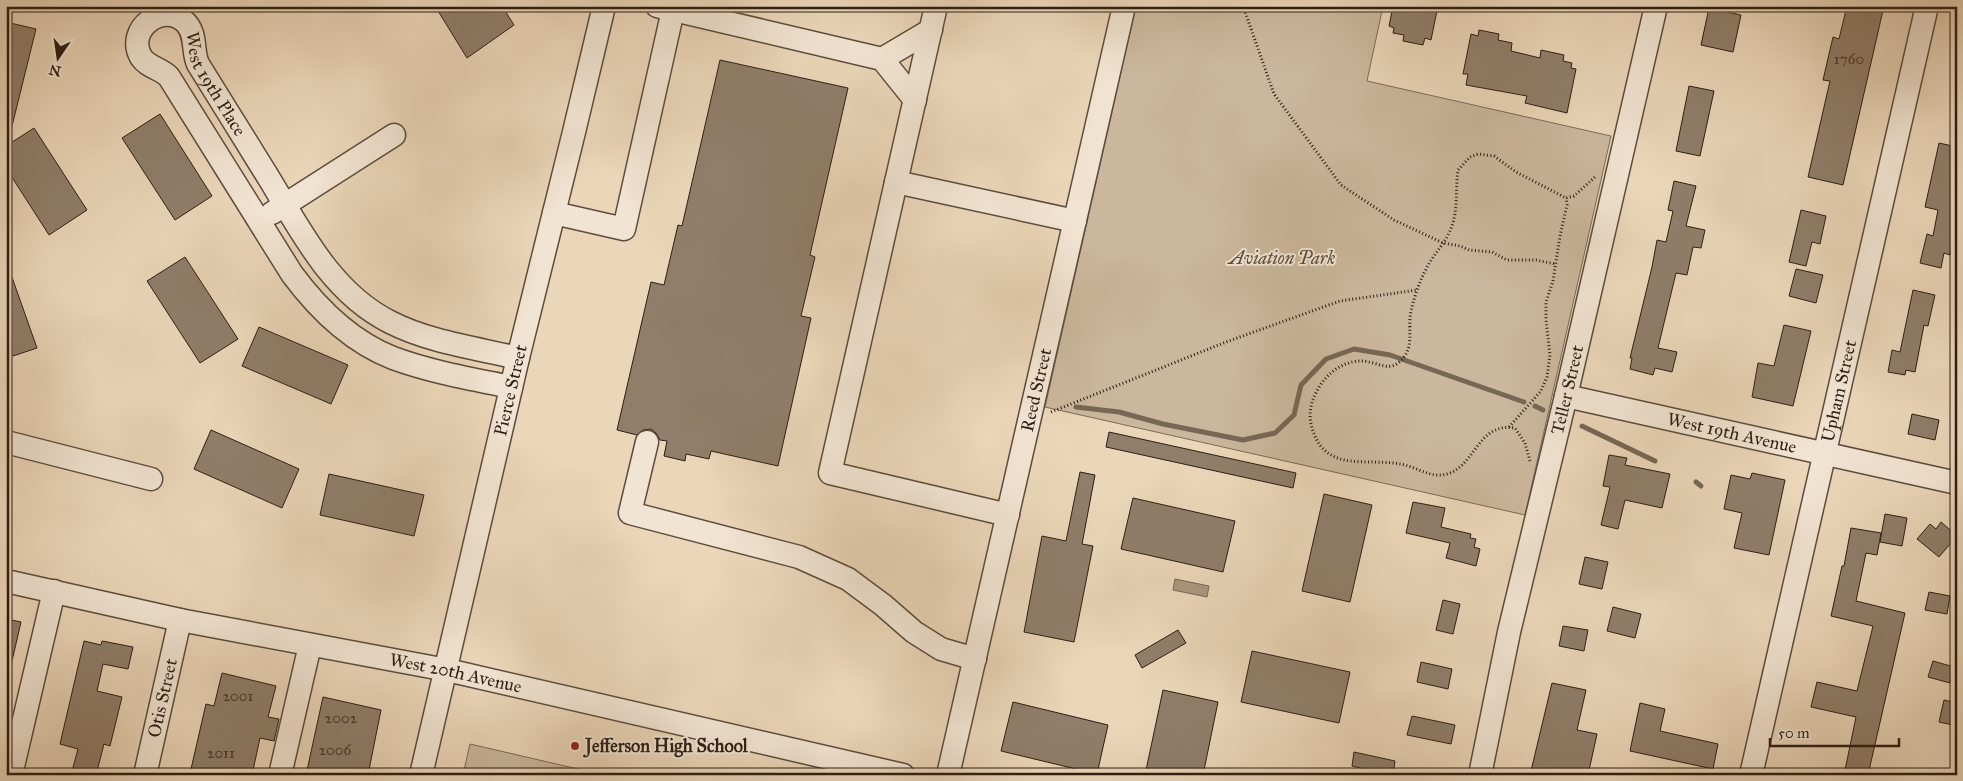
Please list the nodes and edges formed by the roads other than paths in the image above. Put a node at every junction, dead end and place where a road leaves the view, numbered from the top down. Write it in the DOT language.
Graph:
graph roads {
  1 [pos="604,6"];
  2 [pos="936,6"];
  3 [pos="1124,6"];
  4 [pos="1656,6"];
  5 [pos="1926,6"];
  6 [pos="664,8"];
  7 [pos="931,30"];
  8 [pos="882,59"];
  9 [pos="915,100"];
  10 [pos="394,135"];
  11 [pos="896,182"];
  12 [pos="285,204"];
  13 [pos="554,213"];
  14 [pos="259,221"];
  15 [pos="1075,221"];
  16 [pos="518,358"];
  17 [pos="511,387"];
  18 [pos="1566,396"];
  19 [pos="6,442"];
  20 [pos="647,442"];
  21 [pos="1824,453"];
  22 [pos="151,479"];
  23 [pos="1957,483"];
  24 [pos="1008,515"];
  25 [pos="6,581"];
  26 [pos="54,591"];
  27 [pos="180,620"];
  28 [pos="310,645"];
  29 [pos="975,659"];
  30 [pos="447,670"];
  31 [pos="11,775"];
  32 [pos="145,775"];
  33 [pos="280,775"];
  34 [pos="421,775"];
  35 [pos="903,775"];
  36 [pos="948,775"];
  37 [pos="1480,775"];
  38 [pos="1751,775"];
  1 -- 13 [label="street, Pierce Street"];
  2 -- 7 [label="street"];
  3 -- 15 [label="street, Reed Street"];
  4 -- 18 [label="street, Teller Street"];
  5 -- 21 [label="street, Upham Street"];
  6 -- 8 [label="street"];
  6 -- 13 [label="street"];
  7 -- 8 [label="street"];
  7 -- 9 [label="street"];
  8 -- 9 [label="street"];
  9 -- 11 [label="street"];
  10 -- 12 [label="street"];
  11 -- 15 [label="street"];
  11 -- 24 [label="street"];
  12 -- 14 [label="street"];
  12 -- 14 [label="street, West 19th Place"];
  12 -- 16 [label="street, West 19th Place"];
  13 -- 16 [label="street, Pierce Street"];
  14 -- 17 [label="street, West 19th Place"];
  15 -- 24 [label="street, Reed Street"];
  16 -- 17 [label="street, Pierce Street"];
  17 -- 30 [label="street, Pierce Street"];
  18 -- 21 [label="street, West 19th Avenue"];
  18 -- 37 [label="street, Teller Street"];
  19 -- 22 [label="street"];
  20 -- 29 [label="street"];
  21 -- 23 [label="street, West 19th Avenue"];
  21 -- 38 [label="street, Upham Street"];
  24 -- 29 [label="street, Reed Street"];
  25 -- 26 [label="street, West 20th Avenue"];
  26 -- 27 [label="street, West 20th Avenue"];
  26 -- 31 [label="street"];
  27 -- 28 [label="street, West 20th Avenue"];
  27 -- 32 [label="street, Otis Street"];
  28 -- 30 [label="street, West 20th Avenue"];
  28 -- 33 [label="street"];
  29 -- 36 [label="street, Reed Street"];
  30 -- 34 [label="street, Pierce Street"];
  30 -- 35 [label="street, West 20th Avenue"];
}
